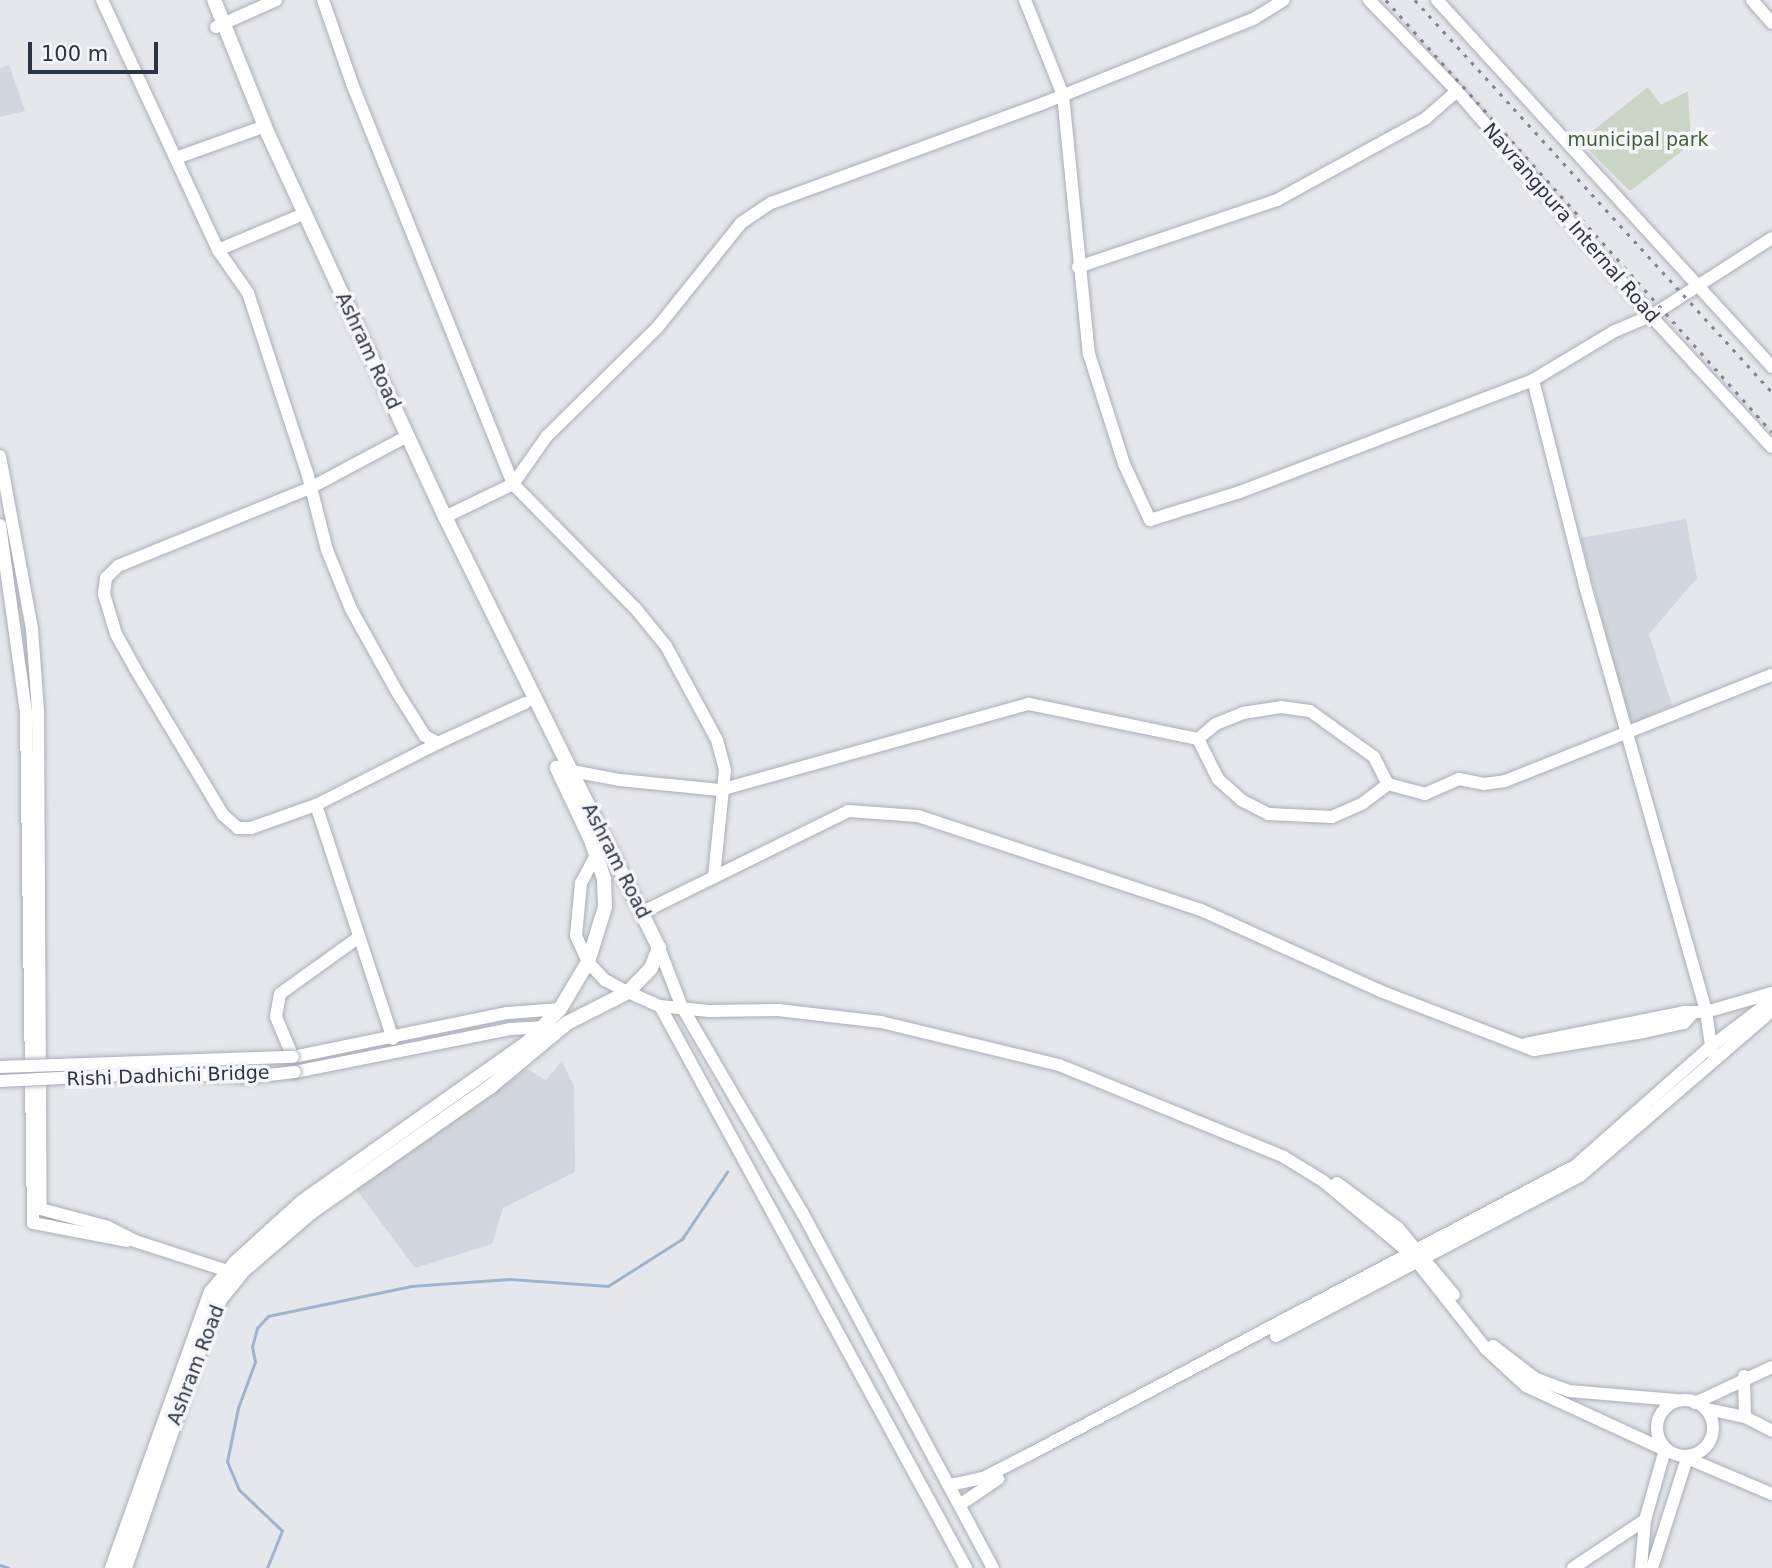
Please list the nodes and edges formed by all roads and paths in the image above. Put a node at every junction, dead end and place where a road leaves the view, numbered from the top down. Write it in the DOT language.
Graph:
graph roads {
  1 [pos="102,0"];
  2 [pos="205,0"];
  3 [pos="214,0"];
  4 [pos="276,0"];
  5 [pos="323,0"];
  6 [pos="1025,0"];
  7 [pos="1284,0"];
  8 [pos="1369,0"];
  9 [pos="1437,0"];
  10 [pos="1752,0"];
  11 [pos="1772,23"];
  12 [pos="220,25"];
  13 [pos="1457,91"];
  14 [pos="1063,95"];
  15 [pos="257,129"];
  16 [pos="176,158"];
  17 [pos="296,217"];
  18 [pos="1772,238"];
  19 [pos="218,250"];
  20 [pos="1078,267"];
  21 [pos="1697,284"];
  22 [pos="1651,316"];
  23 [pos="1772,367"];
  24 [pos="1533,380"];
  25 [pos="400,440"];
  26 [pos="1772,447"];
  27 [pos="0,456"];
  28 [pos="513,484"];
  29 [pos="310,488"];
  30 [pos="445,517"];
  31 [pos="0,525"];
  32 [pos="1772,675"];
  33 [pos="525,704"];
  34 [pos="1628,730"];
  35 [pos="1198,739"];
  36 [pos="438,743"];
  37 [pos="567,769"];
  38 [pos="1388,784"];
  39 [pos="720,790"];
  40 [pos="316,805"];
  41 [pos="596,855"];
  42 [pos="714,877"];
  43 [pos="641,913"];
  44 [pos="359,937"];
  45 [pos="659,948"];
  46 [pos="588,962"];
  47 [pos="628,992"];
  48 [pos="1772,993"];
  49 [pos="1772,1000"];
  50 [pos="682,1002"];
  51 [pos="660,1006"];
  52 [pos="560,1009"];
  53 [pos="1772,1011"];
  54 [pos="1706,1012"];
  55 [pos="567,1023"];
  56 [pos="544,1027"];
  57 [pos="393,1039"];
  58 [pos="1713,1053"];
  59 [pos="293,1057"];
  60 [pos="0,1067"];
  61 [pos="0,1081"];
  62 [pos="135,1241"];
  63 [pos="1419,1256"];
  64 [pos="233,1275"];
  65 [pos="1772,1367"];
  66 [pos="1744,1376"];
  67 [pos="1676,1400"];
  68 [pos="1695,1402"];
  69 [pos="1707,1409"];
  70 [pos="1745,1417"];
  71 [pos="1772,1431"];
  72 [pos="1665,1450"];
  73 [pos="1687,1458"];
  74 [pos="950,1485"];
  75 [pos="1772,1494"];
  76 [pos="961,1504"];
  77 [pos="1645,1520"];
  78 [pos="1616,1542"];
  79 [pos="1640,1549"];
  80 [pos="1654,1553"];
  81 [pos="112,1568"];
  82 [pos="125,1568"];
  83 [pos="966,1568"];
  84 [pos="993,1568"];
  85 [pos="1573,1568"];
  86 [pos="1641,1568"];
  87 [pos="1652,1568"];
  1 -- 16 [label="street"];
  2 -- 12 [label="main road, Ashram Road"];
  3 -- 12 [label="main road, Ashram Road"];
  4 -- 12 [label="street"];
  5 -- 28 [label="street"];
  6 -- 14 [label="street"];
  7 -- 14 [label="street"];
  8 -- 13 [label="street, Navrangpura Internal Road"];
  9 -- 21 [label="street"];
  10 -- 11 [label="street"];
  12 -- 15 [label="main road, Ashram Road"];
  12 -- 30 [label="main road, Ashram Road"];
  13 -- 20 [label="street"];
  13 -- 22 [label="street, Navrangpura Internal Road"];
  14 -- 20 [label="street"];
  14 -- 28 [label="street"];
  15 -- 16 [label="street"];
  15 -- 17 [label="main road, Ashram Road"];
  16 -- 19 [label="street"];
  17 -- 19 [label="street"];
  17 -- 25 [label="main road, Ashram Road"];
  18 -- 21 [label="street"];
  19 -- 29 [label="street"];
  20 -- 24 [label="street"];
  21 -- 22 [label="street"];
  21 -- 23 [label="street"];
  22 -- 24 [label="street"];
  22 -- 26 [label="street, Navrangpura Internal Road"];
  24 -- 34 [label="street"];
  25 -- 29 [label="street"];
  25 -- 33 [label="main road, Ashram Road"];
  27 -- 62 [label="street"];
  28 -- 30 [label="street"];
  28 -- 39 [label="street"];
  29 -- 36 [label="street"];
  29 -- 40 [label="street"];
  30 -- 37 [label="main road, Ashram Road"];
  31 -- 62 [label="street"];
  32 -- 34 [label="street"];
  33 -- 36 [label="street"];
  33 -- 41 [label="main road, Ashram Road"];
  34 -- 38 [label="street"];
  34 -- 54 [label="street"];
  35 -- 38 [label="street"];
  35 -- 38 [label="street"];
  35 -- 39 [label="street"];
  36 -- 40 [label="street"];
  37 -- 39 [label="street"];
  37 -- 43 [label="main road, Ashram Road"];
  39 -- 42 [label="street"];
  40 -- 44 [label="street"];
  41 -- 46 [label="main road, Ashram Road"];
  41 -- 46 [label="street"];
  42 -- 43 [label="street"];
  42 -- 54 [label="street"];
  43 -- 45 [label="main road, Ashram Road"];
  44 -- 57 [label="street"];
  44 -- 59 [label="street"];
  45 -- 47 [label="main road, Ashram Road"];
  45 -- 50 [label="street"];
  46 -- 47 [label="street"];
  46 -- 52 [label="main road, Ashram Road"];
  47 -- 51 [label="street"];
  47 -- 55 [label="main road, Ashram Road"];
  48 -- 54 [label="street"];
  49 -- 58 [label="street"];
  50 -- 51 [label="street"];
  50 -- 63 [label="street"];
  50 -- 74 [label="street"];
  51 -- 83 [label="street"];
  52 -- 56 [label="main road, Ashram Road"];
  52 -- 57 [label="street, Rishi Dadhichi Bridge"];
  53 -- 58 [label="street"];
  54 -- 58 [label="street"];
  55 -- 56 [label="street, Rishi Dadhichi Bridge"];
  55 -- 64 [label="main road, Ashram Road"];
  56 -- 61 [label="street, Rishi Dadhichi Bridge, bridge"];
  56 -- 64 [label="main road, Ashram Road"];
  57 -- 59 [label="street, Rishi Dadhichi Bridge"];
  58 -- 63 [label="street"];
  59 -- 60 [label="street, Rishi Dadhichi Bridge, bridge"];
  62 -- 64 [label="street"];
  63 -- 67 [label="street"];
  63 -- 72 [label="street"];
  63 -- 74 [label="street"];
  63 -- 76 [label="street"];
  64 -- 81 [label="main road, Ashram Road"];
  64 -- 82 [label="main road, Ashram Road"];
  65 -- 66 [label="street"];
  66 -- 68 [label="street"];
  66 -- 70 [label="street"];
  67 -- 68 [label="street"];
  67 -- 72 [label="street"];
  68 -- 69 [label="street"];
  69 -- 70 [label="street"];
  69 -- 73 [label="street"];
  70 -- 71 [label="street"];
  72 -- 73 [label="street"];
  72 -- 77 [label="street"];
  73 -- 75 [label="street"];
  73 -- 80 [label="street"];
  74 -- 76 [label="street"];
  76 -- 84 [label="street"];
  77 -- 78 [label="street"];
  77 -- 79 [label="street"];
  78 -- 79 [label="street"];
  78 -- 85 [label="street"];
  79 -- 80 [label="street"];
  79 -- 86 [label="street"];
  80 -- 87 [label="street"];
}
